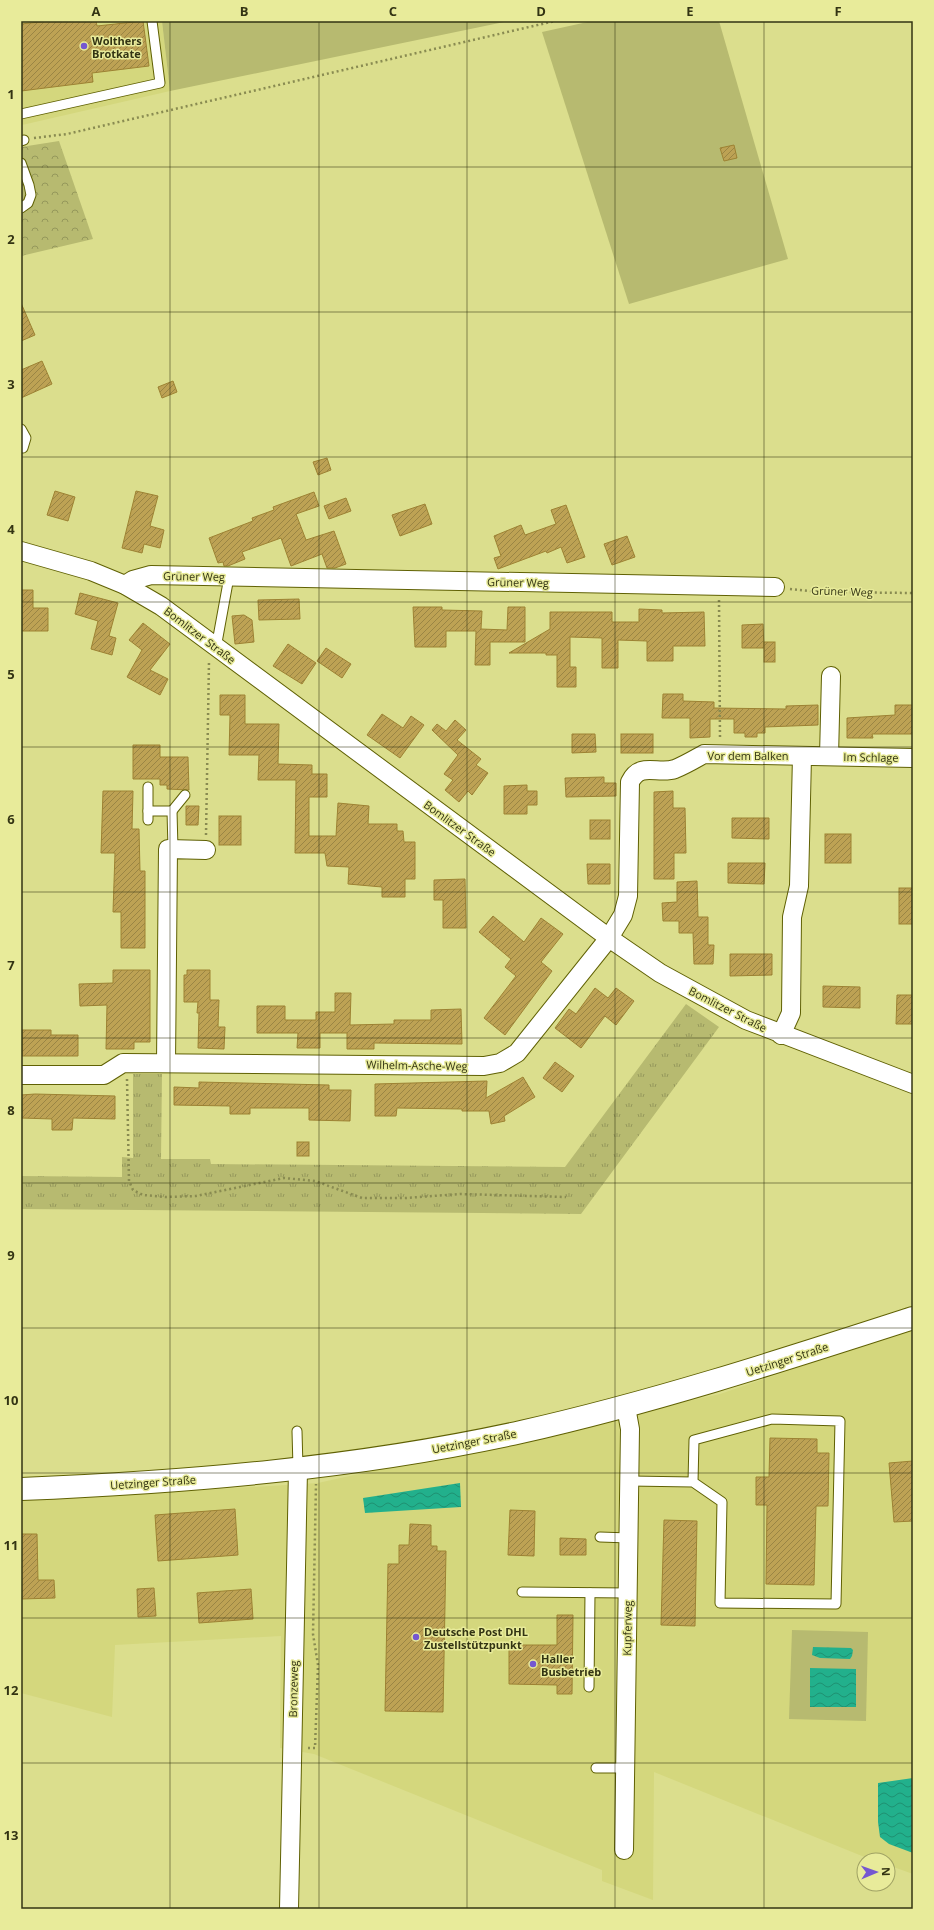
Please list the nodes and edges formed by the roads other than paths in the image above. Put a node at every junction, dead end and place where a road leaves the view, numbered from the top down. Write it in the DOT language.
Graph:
graph roads {
  1 [pos="152,21"];
  2 [pos="21,114"];
  3 [pos="21,163"];
  4 [pos="21,208"];
  5 [pos="21,429"];
  6 [pos="23,448"];
  7 [pos="21,551"];
  8 [pos="229,577"];
  9 [pos="125,585"];
  10 [pos="775,587"];
  11 [pos="216,648"];
  12 [pos="831,676"];
  13 [pos="802,756"];
  14 [pos="829,756"];
  15 [pos="913,758"];
  16 [pos="148,787"];
  17 [pos="185,795"];
  18 [pos="172,811"];
  19 [pos="172,849"];
  20 [pos="206,850"];
  21 [pos="609,938"];
  22 [pos="781,1035"];
  23 [pos="166,1063"];
  24 [pos="21,1075"];
  25 [pos="913,1084"];
  26 [pos="913,1318"];
  27 [pos="626,1407"];
  28 [pos="297,1431"];
  29 [pos="307,1468"];
  30 [pos="630,1481"];
  31 [pos="693,1482"];
  32 [pos="21,1489"];
  33 [pos="600,1537"];
  34 [pos="629,1538"];
  35 [pos="522,1592"];
  36 [pos="590,1593"];
  37 [pos="628,1593"];
  38 [pos="589,1687"];
  39 [pos="596,1768"];
  40 [pos="625,1768"];
  41 [pos="624,1850"];
  42 [pos="289,1909"];
  1 -- 2 [label="lane"];
  3 -- 4 [label="lane"];
  5 -- 6 [label="lane"];
  7 -- 9 [label="street, Bomlitzer Straße"];
  8 -- 9 [label="street, Grüner Weg"];
  8 -- 10 [label="street, Grüner Weg"];
  8 -- 11 [label="lane"];
  9 -- 11 [label="street, Bomlitzer Straße"];
  11 -- 21 [label="street, Bomlitzer Straße"];
  12 -- 14 [label="street, Im Schlage"];
  13 -- 14 [label="street, Im Schlage"];
  13 -- 21 [label="street, Vor dem Balken"];
  13 -- 22 [label="street, Vor dem Balken"];
  14 -- 15 [label="street, Im Schlage"];
  16 -- 18 [label="lane"];
  17 -- 18 [label="lane"];
  18 -- 19 [label="lane"];
  19 -- 20 [label="street"];
  19 -- 23 [label="street"];
  21 -- 22 [label="street, Bomlitzer Straße"];
  21 -- 23 [label="street, Wilhelm-Asche-Weg"];
  22 -- 25 [label="street, Bomlitzer Straße"];
  23 -- 24 [label="street, Wilhelm-Asche-Weg"];
  26 -- 27 [label="street, Uetzinger Straße"];
  27 -- 29 [label="street, Uetzinger Straße"];
  27 -- 30 [label="street, Kupferweg"];
  28 -- 29 [label="lane"];
  29 -- 32 [label="street, Uetzinger Straße"];
  29 -- 42 [label="street, Bronzeweg"];
  30 -- 31 [label="lane"];
  30 -- 34 [label="street, Kupferweg"];
  31 -- 31 [label="lane"];
  33 -- 34 [label="lane"];
  34 -- 37 [label="street, Kupferweg"];
  35 -- 36 [label="lane"];
  36 -- 37 [label="lane"];
  36 -- 38 [label="lane"];
  37 -- 40 [label="street, Kupferweg"];
  39 -- 40 [label="lane"];
  40 -- 41 [label="street, Kupferweg"];
}
